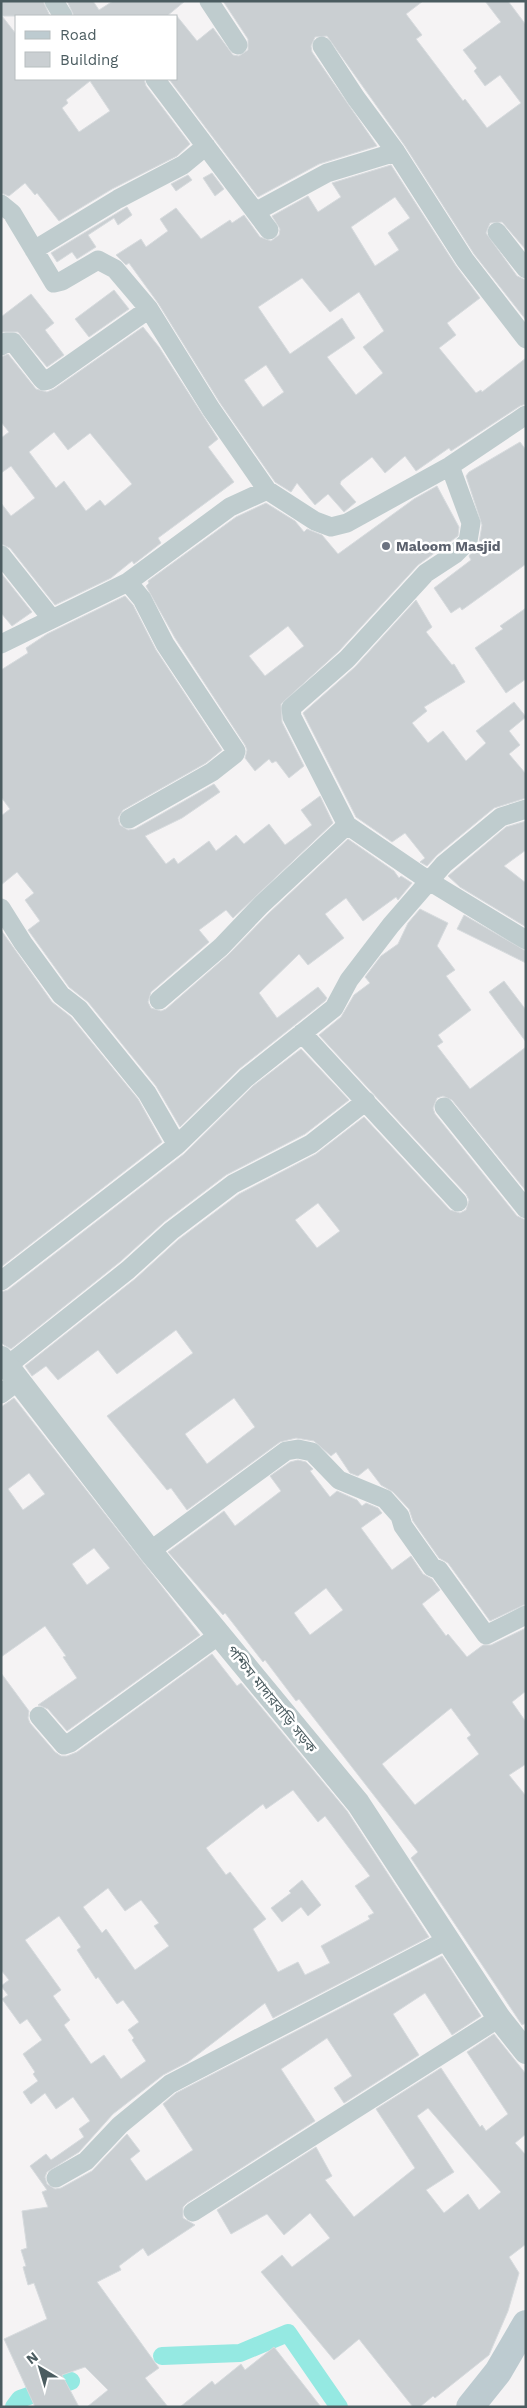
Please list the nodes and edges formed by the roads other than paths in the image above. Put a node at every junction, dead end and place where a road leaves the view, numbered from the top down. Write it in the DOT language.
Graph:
graph roads {
  1 [pos="54,1"];
  2 [pos="209,1"];
  3 [pos="62,15"];
  4 [pos="238,45"];
  5 [pos="322,46"];
  6 [pos="156,80"];
  7 [pos="206,146"];
  8 [pos="396,152"];
  9 [pos="1,204"];
  10 [pos="256,211"];
  11 [pos="269,230"];
  12 [pos="497,232"];
  13 [pos="34,250"];
  14 [pos="526,268"];
  15 [pos="149,309"];
  16 [pos="526,339"];
  17 [pos="1,346"];
  18 [pos="523,422"];
  19 [pos="450,466"];
  20 [pos="267,490"];
  21 [pos="1,555"];
  22 [pos="128,582"];
  23 [pos="52,620"];
  24 [pos="1,644"];
  25 [pos="526,809"];
  26 [pos="128,819"];
  27 [pos="347,825"];
  28 [pos="429,881"];
  29 [pos="1,908"];
  30 [pos="526,940"];
  31 [pos="159,1000"];
  32 [pos="302,1033"];
  33 [pos="366,1101"];
  34 [pos="444,1107"];
  35 [pos="178,1145"];
  36 [pos="458,1202"];
  37 [pos="526,1209"];
  38 [pos="1,1281"];
  39 [pos="7,1375"];
  40 [pos="150,1551"];
  41 [pos="526,1615"];
  42 [pos="219,1635"];
  43 [pos="39,1716"];
  44 [pos="449,1940"];
  45 [pos="499,2018"];
  46 [pos="526,2052"];
  47 [pos="56,2178"];
  48 [pos="193,2212"];
  49 [pos="526,2324"];
  50 [pos="470,2407"];
  1 -- 3 [label="street"];
  2 -- 4 [label="street"];
  5 -- 8 [label="street"];
  6 -- 7 [label="street"];
  7 -- 10 [label="street"];
  7 -- 13 [label="street"];
  8 -- 10 [label="street"];
  8 -- 16 [label="street"];
  9 -- 13 [label="street"];
  10 -- 11 [label="street"];
  12 -- 14 [label="street"];
  13 -- 15 [label="street"];
  15 -- 17 [label="street"];
  15 -- 20 [label="street"];
  18 -- 19 [label="street"];
  19 -- 20 [label="street"];
  19 -- 27 [label="street"];
  20 -- 22 [label="street"];
  21 -- 23 [label="street"];
  22 -- 23 [label="street"];
  22 -- 26 [label="street"];
  23 -- 24 [label="street"];
  25 -- 28 [label="street"];
  27 -- 28 [label="street"];
  27 -- 31 [label="street"];
  28 -- 30 [label="street"];
  28 -- 32 [label="street"];
  29 -- 35 [label="street"];
  32 -- 33 [label="street"];
  32 -- 35 [label="street"];
  33 -- 36 [label="street"];
  33 -- 39 [label="street"];
  34 -- 37 [label="street"];
  35 -- 38 [label="street"];
  39 -- 40 [label="street, পশ্চিম মাদারবাড়ি সড়ক"];
  40 -- 41 [label="street"];
  40 -- 42 [label="street, পশ্চিম মাদারবাড়ি সড়ক"];
  42 -- 43 [label="street"];
  42 -- 44 [label="street, পশ্চিম মাদারবাড়ি সড়ক"];
  44 -- 45 [label="street, পশ্চিম মাদারবাড়ি সড়ক"];
  44 -- 47 [label="street"];
  45 -- 46 [label="street, পশ্চিম মাদারবাড়ি সড়ক"];
  45 -- 48 [label="street"];
  49 -- 50 [label="main road"];
}
